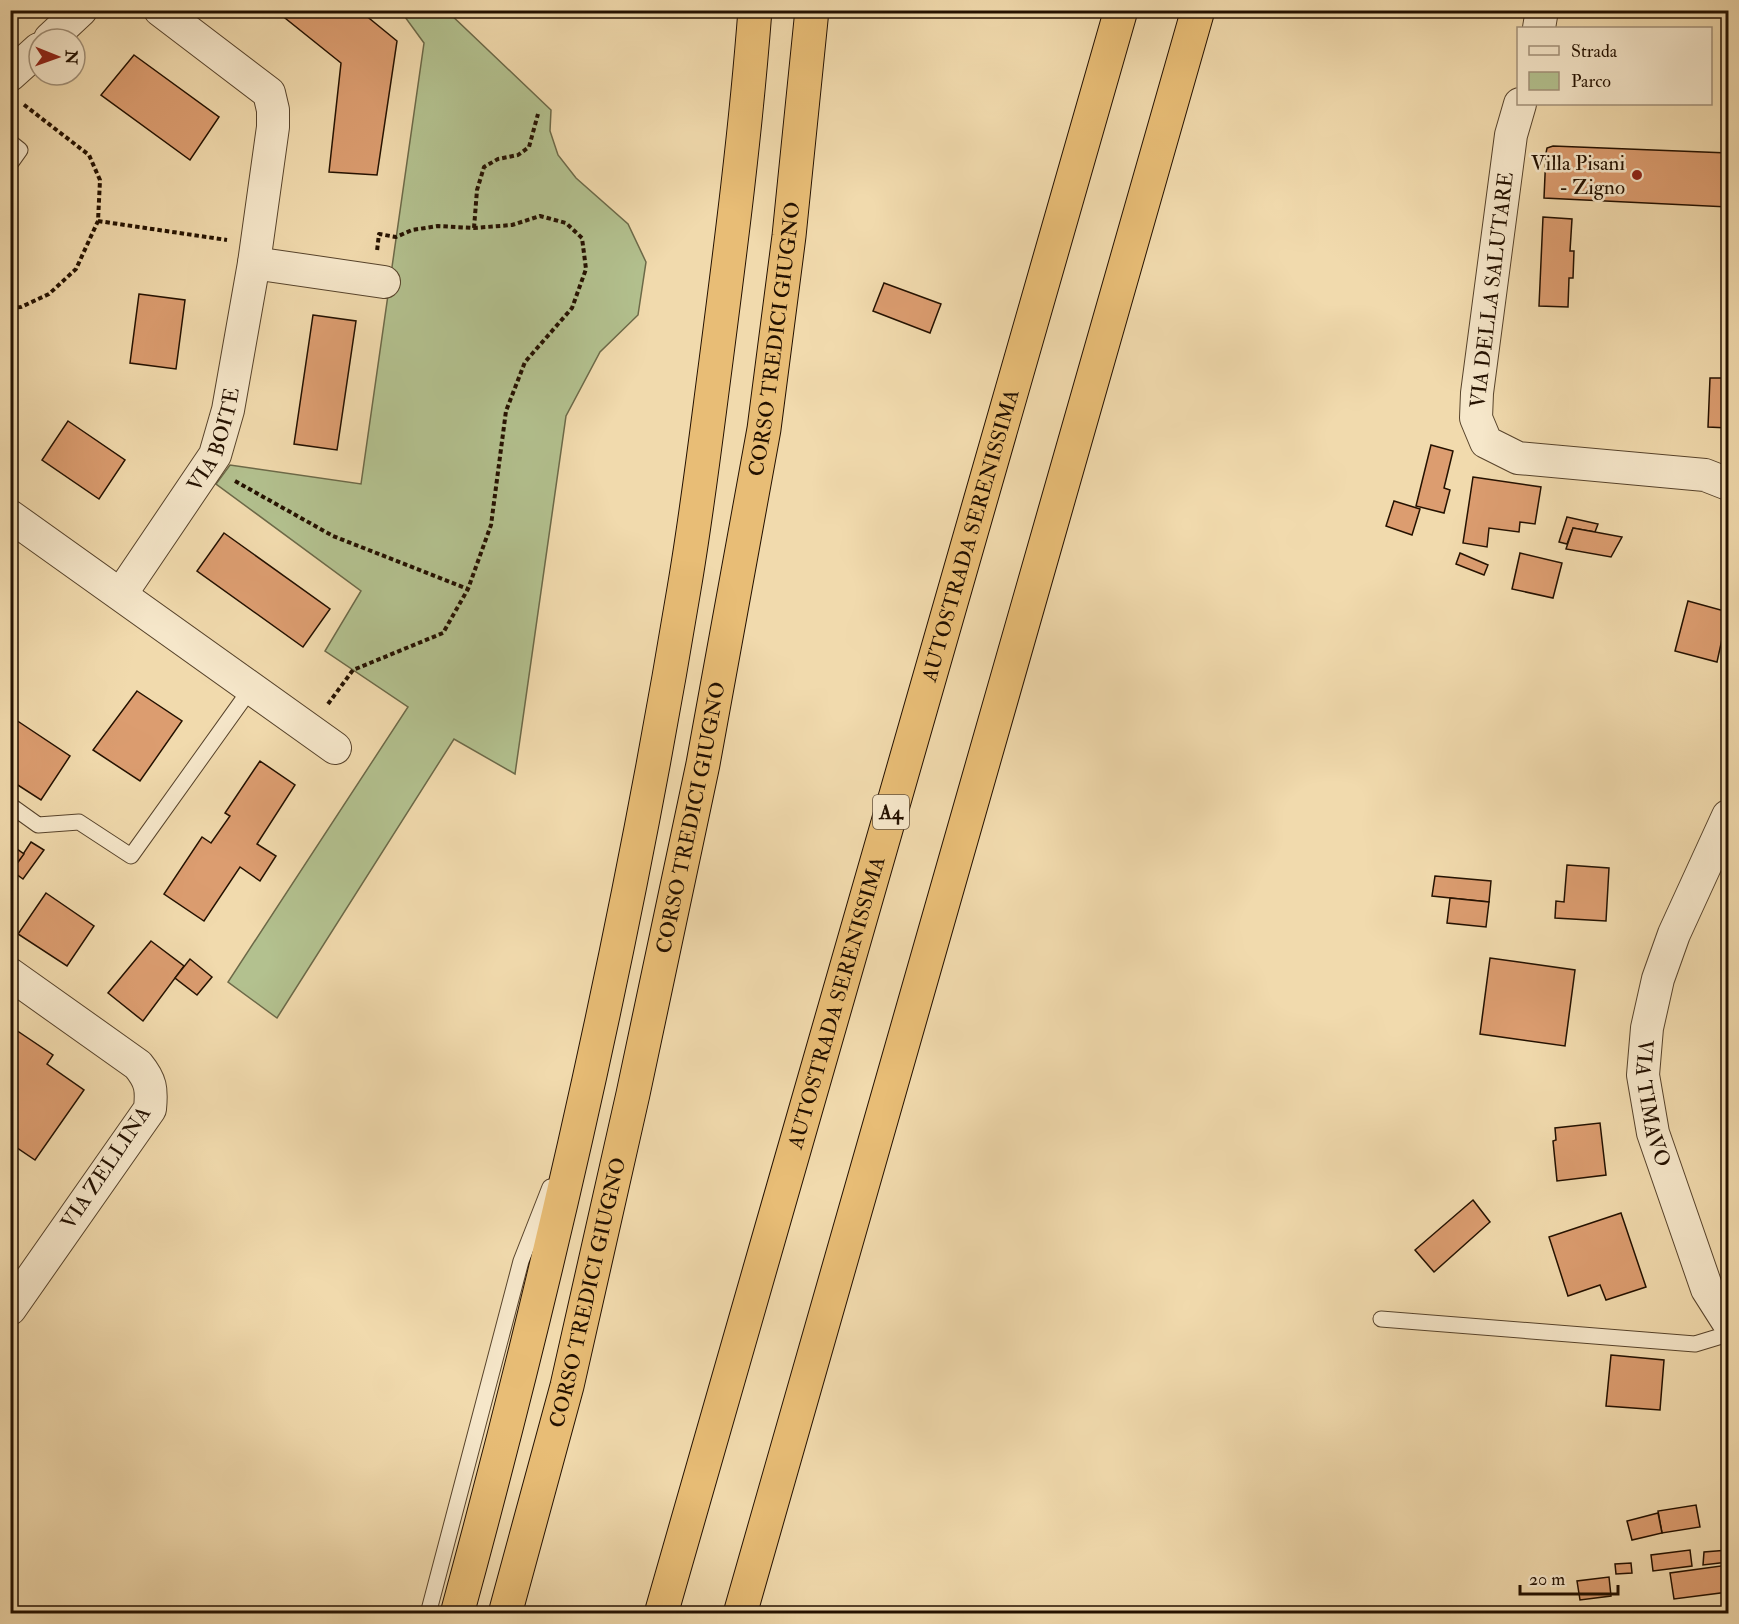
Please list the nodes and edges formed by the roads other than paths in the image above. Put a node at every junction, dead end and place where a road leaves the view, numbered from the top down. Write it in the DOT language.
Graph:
graph roads {
  1 [pos="81,10"];
  2 [pos="160,10"];
  3 [pos="755,10"];
  4 [pos="812,10"];
  5 [pos="1121,10"];
  6 [pos="1198,10"];
  7 [pos="1542,10"];
  8 [pos="63,27"];
  9 [pos="1539,27"];
  10 [pos="27,68"];
  11 [pos="15,88"];
  12 [pos="1520,105"];
  13 [pos="10,142"];
  14 [pos="10,164"];
  15 [pos="256,254"];
  16 [pos="378,281"];
  17 [pos="1728,484"];
  18 [pos="10,516"];
  19 [pos="121,594"];
  20 [pos="252,687"];
  21 [pos="335,748"];
  22 [pos="10,805"];
  23 [pos="1728,816"];
  24 [pos="10,974"];
  25 [pos="582,1107"];
  26 [pos="10,1309"];
  27 [pos="1381,1319"];
  28 [pos="1728,1322"];
  29 [pos="1728,1334"];
  30 [pos="428,1614"];
  31 [pos="457,1614"];
  32 [pos="505,1614"];
  33 [pos="661,1614"];
  34 [pos="740,1614"];
  1 -- 8 [label="street"];
  2 -- 15 [label="street, VIA BOITE"];
  3 -- 25 [label="highway"];
  4 -- 32 [label="highway, CORSO TREDICI GIUGNO"];
  5 -- 33 [label="highway, AUTOSTRADA SERENISSIMA / A4"];
  6 -- 34 [label="highway"];
  7 -- 9 [label="street"];
  10 -- 11 [label="street"];
  12 -- 17 [label="street, VIA DELLA SALUTARE"];
  13 -- 14 [label="lane"];
  15 -- 16 [label="street"];
  15 -- 19 [label="street, VIA BOITE"];
  18 -- 19 [label="street"];
  19 -- 20 [label="street"];
  20 -- 21 [label="street"];
  20 -- 22 [label="lane"];
  23 -- 28 [label="street, VIA TIMAVO"];
  24 -- 26 [label="street, VIA ZELLINA"];
  25 -- 30 [label="lane"];
  25 -- 31 [label="highway"];
  27 -- 29 [label="lane"];
}
